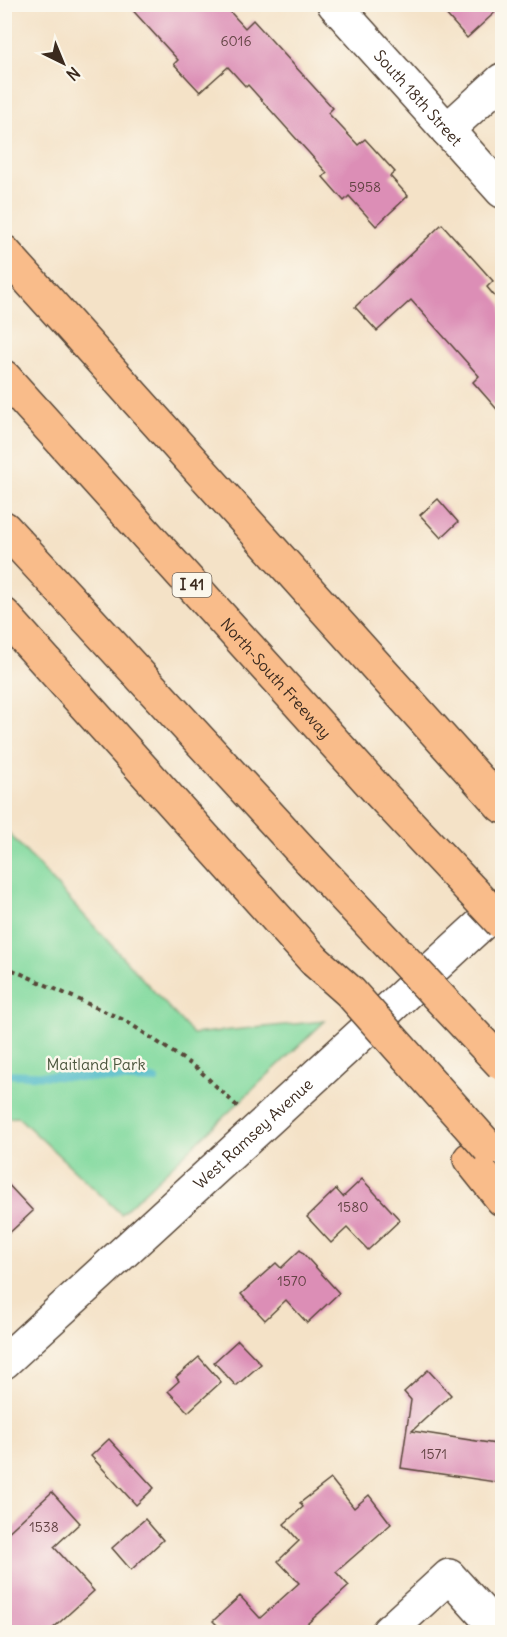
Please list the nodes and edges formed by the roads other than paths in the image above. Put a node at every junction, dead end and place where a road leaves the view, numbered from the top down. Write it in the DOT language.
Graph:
graph roads {
  1 [pos="334,4"];
  2 [pos="502,80"];
  3 [pos="447,130"];
  4 [pos="502,191"];
  5 [pos="4,252"];
  6 [pos="4,378"];
  7 [pos="4,528"];
  8 [pos="4,615"];
  9 [pos="502,806"];
  10 [pos="502,905"];
  11 [pos="502,923"];
  12 [pos="502,1064"];
  13 [pos="487,1156"];
  14 [pos="502,1199"];
  15 [pos="4,1362"];
  16 [pos="388,1632"];
  17 [pos="500,1632"];
  1 -- 3 [label="street, South 18th Street"];
  2 -- 3 [label="street"];
  3 -- 4 [label="street, South 18th Street"];
  5 -- 9 [label="highway"];
  6 -- 11 [label="highway, North-South Freeway / I 41, bridge"];
  7 -- 12 [label="highway, bridge"];
  8 -- 13 [label="highway, bridge"];
  10 -- 15 [label="street, West Ramsey Avenue"];
  13 -- 14 [label="highway"];
  16 -- 17 [label="street"];
}
